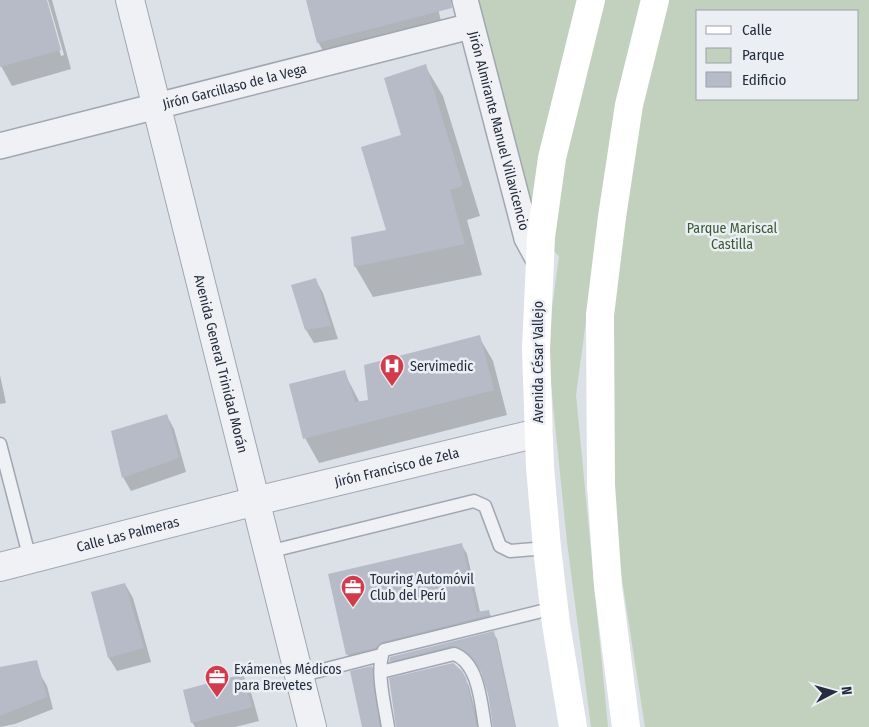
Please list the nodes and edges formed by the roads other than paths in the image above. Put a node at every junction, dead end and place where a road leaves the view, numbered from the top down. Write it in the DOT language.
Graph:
graph roads {
  1 [pos="130,0"];
  2 [pos="465,0"];
  3 [pos="591,0"];
  4 [pos="655,0"];
  5 [pos="471,26"];
  6 [pos="157,106"];
  7 [pos="0,146"];
  8 [pos="539,260"];
  9 [pos="538,433"];
  10 [pos="0,444"];
  11 [pos="256,502"];
  12 [pos="547,548"];
  13 [pos="268,552"];
  14 [pos="30,559"];
  15 [pos="0,567"];
  16 [pos="554,608"];
  17 [pos="381,655"];
  18 [pos="381,672"];
  19 [pos="299,676"];
  20 [pos="312,727"];
  21 [pos="388,727"];
  22 [pos="485,727"];
  23 [pos="573,727"];
  24 [pos="626,727"];
  1 -- 6 [label="street, Avenida General Trinidad Morán"];
  2 -- 5 [label="street, Jirón Almirante Manuel Villavicencio"];
  3 -- 8 [label="main road, Avenida César Vallejo"];
  4 -- 24 [label="main road"];
  5 -- 6 [label="street, Jirón Garcillaso de la Vega"];
  5 -- 8 [label="street, Jirón Almirante Manuel Villavicencio"];
  6 -- 7 [label="street, Jirón Garcillaso de la Vega"];
  6 -- 11 [label="street, Avenida General Trinidad Morán"];
  8 -- 9 [label="main road, Avenida César Vallejo"];
  9 -- 11 [label="street, Jirón Francisco de Zela"];
  9 -- 12 [label="main road, Avenida César Vallejo"];
  10 -- 14 [label="lane"];
  11 -- 13 [label="street, Avenida General Trinidad Morán"];
  11 -- 14 [label="street, Calle Las Palmeras"];
  12 -- 13 [label="lane"];
  12 -- 16 [label="main road, Avenida César Vallejo"];
  13 -- 19 [label="street, Avenida General Trinidad Morán"];
  14 -- 15 [label="street, Calle Las Palmeras"];
  16 -- 17 [label="lane"];
  16 -- 23 [label="main road, Avenida César Vallejo"];
  17 -- 18 [label="lane"];
  17 -- 19 [label="lane"];
  18 -- 21 [label="lane"];
  18 -- 22 [label="lane"];
  19 -- 20 [label="street, Avenida General Trinidad Morán"];
}
